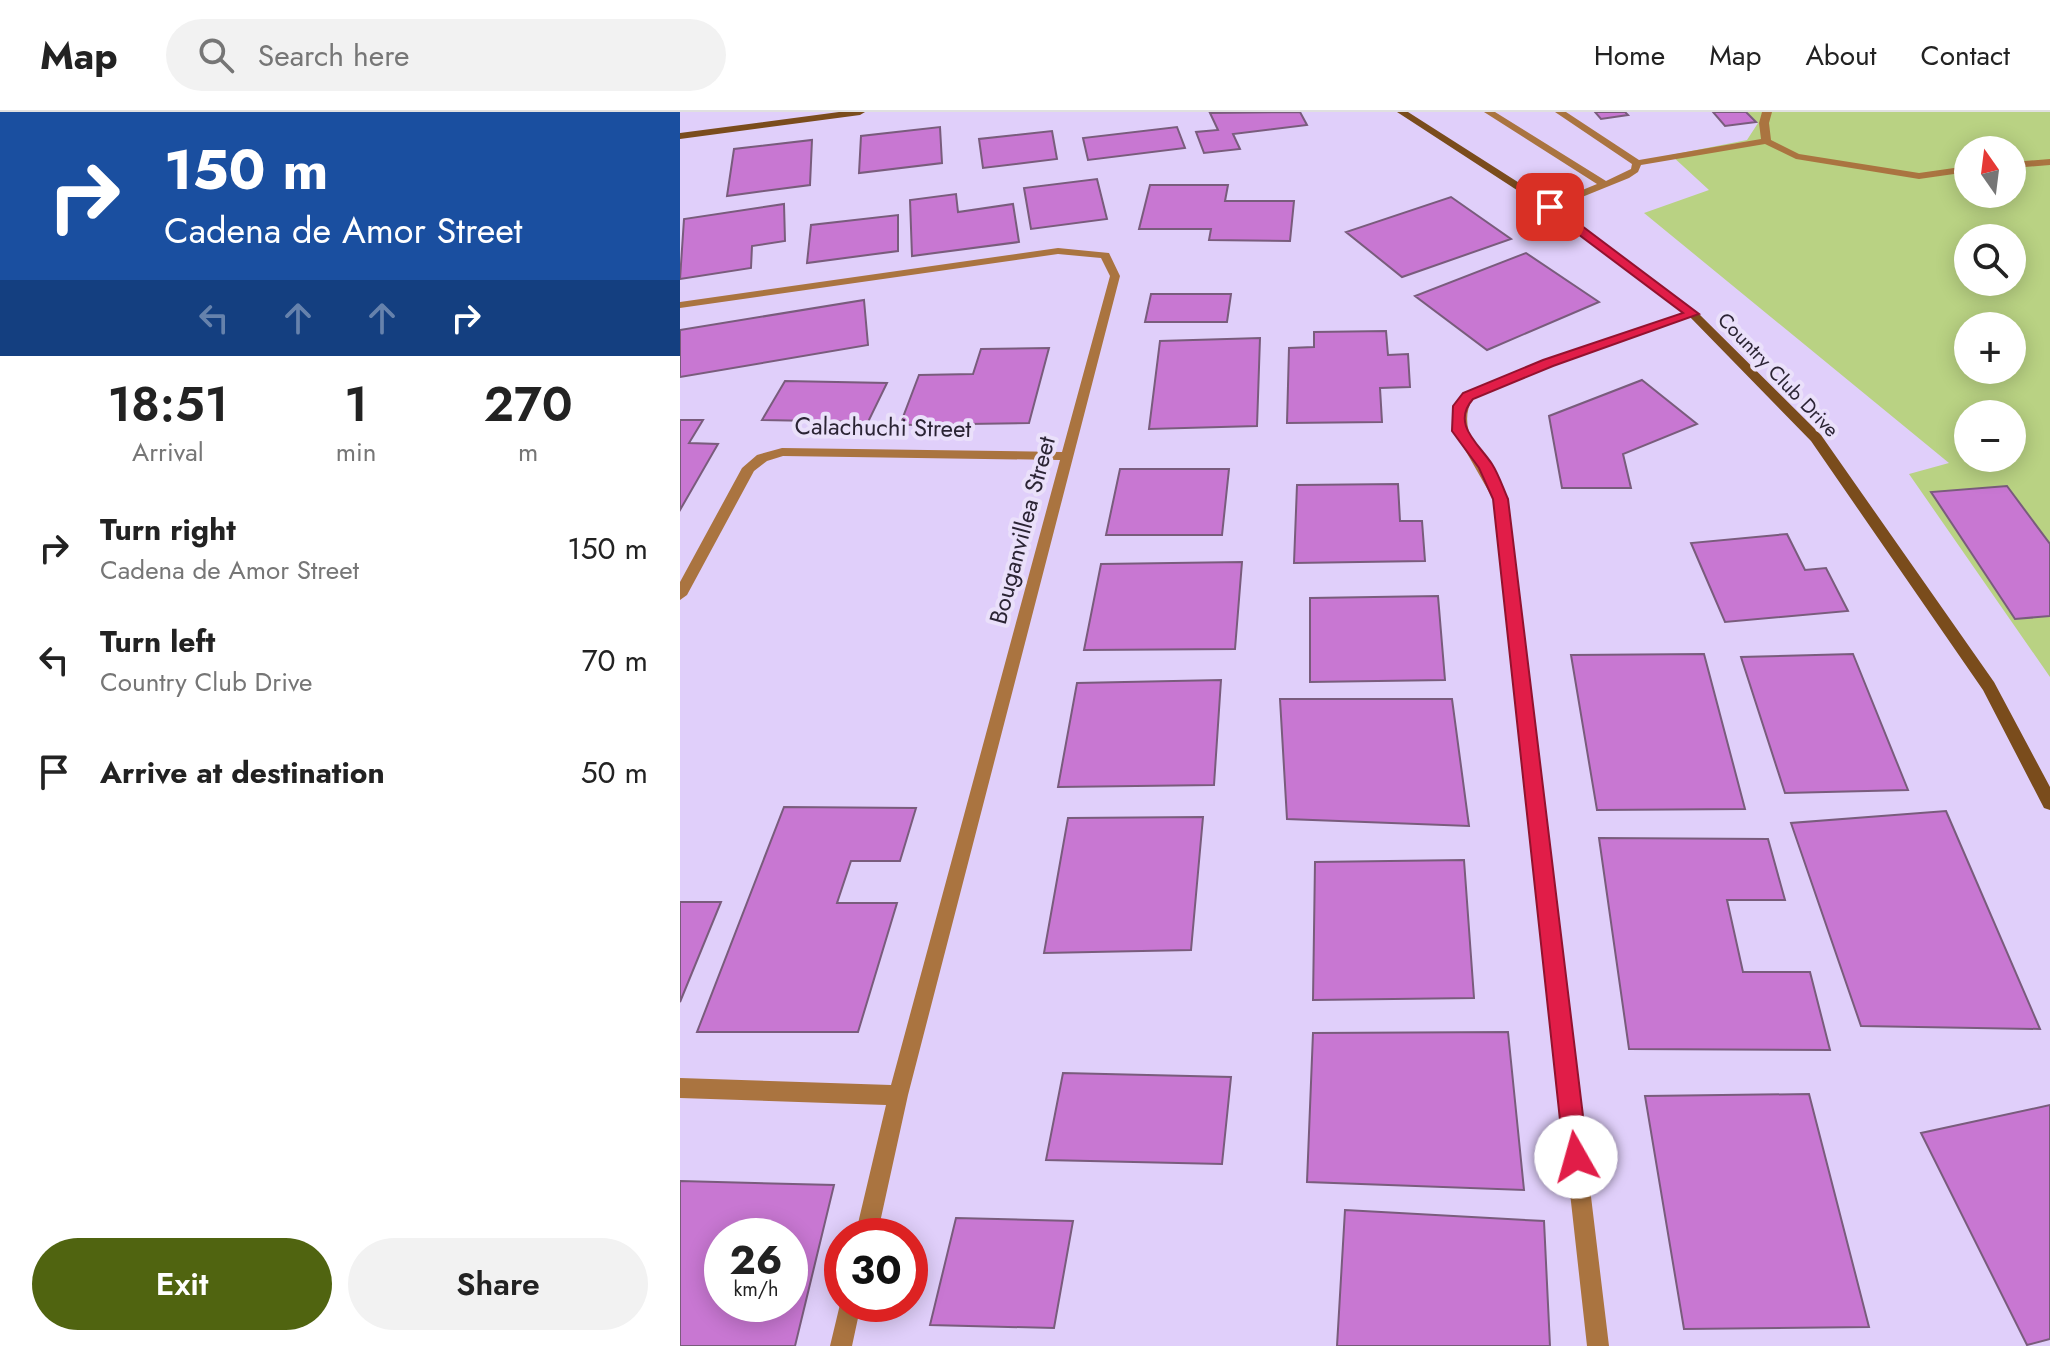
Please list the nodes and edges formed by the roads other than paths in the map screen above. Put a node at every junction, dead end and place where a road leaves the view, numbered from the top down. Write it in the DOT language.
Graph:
graph roads {
  1 [pos="791,112"];
  2 [pos="860,112"];
  3 [pos="1402,112"];
  4 [pos="1489,112"];
  5 [pos="1560,112"];
  6 [pos="1767,112"];
  7 [pos="825,116"];
  8 [pos="680,136"];
  9 [pos="1766,141"];
  10 [pos="2050,162"];
  11 [pos="1637,163"];
  12 [pos="2026,164"];
  13 [pos="1954,171"];
  14 [pos="1604,184"];
  15 [pos="1550,207"];
  16 [pos="680,305"];
  17 [pos="1693,314"];
  18 [pos="1069,456"];
  19 [pos="680,595"];
  20 [pos="2050,803"];
  21 [pos="680,1088"];
  22 [pos="898,1095"];
  23 [pos="870,1218"];
  24 [pos="846,1322"];
  25 [pos="841,1346"];
  26 [pos="1598,1346"];
  1 -- 7 [label="street"];
  2 -- 7 [label="street"];
  3 -- 15 [label="street, Country Club Drive"];
  4 -- 14 [label="street"];
  5 -- 11 [label="street"];
  6 -- 9 [label="street"];
  7 -- 8 [label="street"];
  9 -- 11 [label="street"];
  9 -- 13 [label="street"];
  10 -- 12 [label="street"];
  11 -- 14 [label="street"];
  14 -- 15 [label="street"];
  15 -- 17 [label="street, Country Club Drive"];
  16 -- 18 [label="street, Bouganvillea Street"];
  17 -- 20 [label="street, Country Club Drive"];
  17 -- 26 [label="street"];
  18 -- 19 [label="street, Calachuchi Street"];
  18 -- 22 [label="street, Bouganvillea Street"];
  21 -- 22 [label="street"];
  22 -- 23 [label="street, Bouganvillea Street"];
  24 -- 25 [label="street"];
}
